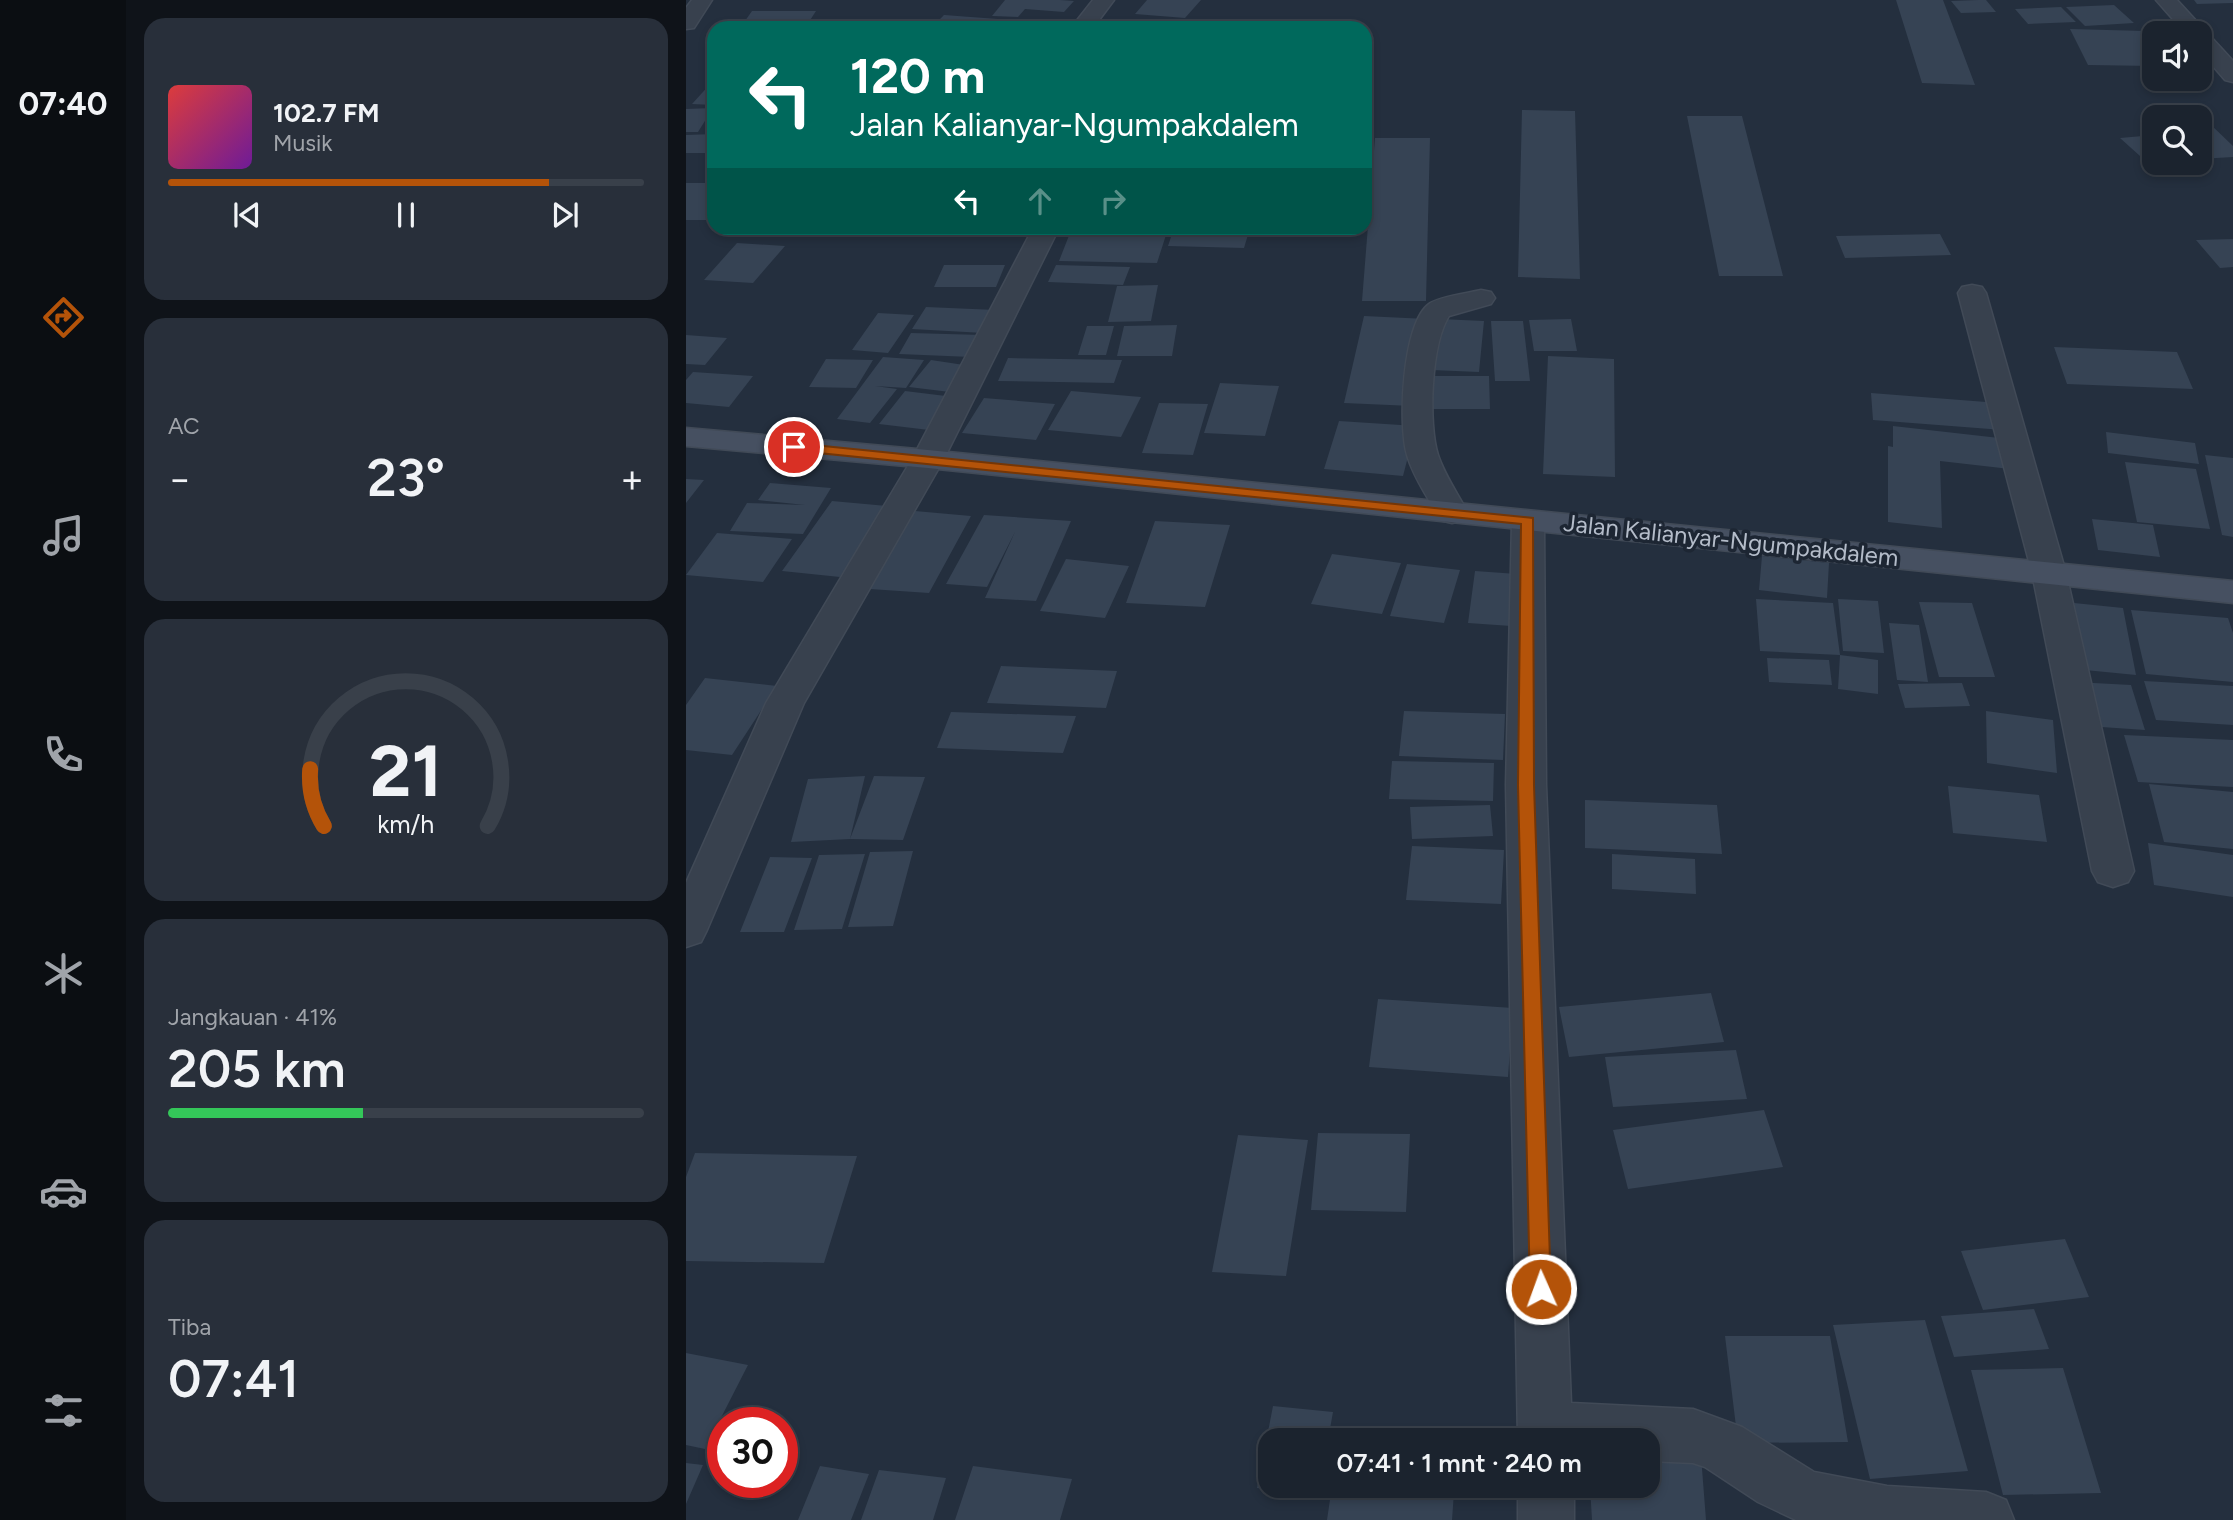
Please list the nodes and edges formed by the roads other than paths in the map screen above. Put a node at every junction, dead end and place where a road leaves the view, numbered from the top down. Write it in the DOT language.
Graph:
graph roads {
  1 [pos="702,0"];
  2 [pos="1104,0"];
  3 [pos="2166,0"];
  4 [pos="1088,21"];
  5 [pos="2185,21"];
  6 [pos="686,23"];
  7 [pos="2212,51"];
  8 [pos="2233,75"];
  9 [pos="1042,235"];
  10 [pos="1972,293"];
  11 [pos="1481,298"];
  12 [pos="686,437"];
  13 [pos="928,458"];
  14 [pos="1452,513"];
  15 [pos="1528,520"];
  16 [pos="2049,573"];
  17 [pos="2233,592"];
  18 [pos="2113,872"];
  19 [pos="686,930"];
  20 [pos="1545,1428"];
  21 [pos="1660,1436"];
  22 [pos="1546,1498"];
  23 [pos="1546,1520"];
  24 [pos="1986,1520"];
  1 -- 6 [label="street"];
  2 -- 4 [label="street"];
  3 -- 5 [label="street"];
  7 -- 8 [label="street"];
  9 -- 13 [label="street"];
  10 -- 16 [label="street"];
  11 -- 14 [label="street"];
  12 -- 13 [label="street, Jalan Kalianyar-Ngumpakdalem"];
  13 -- 14 [label="street, Jalan Kalianyar-Ngumpakdalem"];
  13 -- 19 [label="street"];
  14 -- 15 [label="street, Jalan Kalianyar-Ngumpakdalem"];
  15 -- 16 [label="street, Jalan Kalianyar-Ngumpakdalem"];
  15 -- 20 [label="street"];
  16 -- 17 [label="street, Jalan Kalianyar-Ngumpakdalem"];
  16 -- 18 [label="street"];
  21 -- 24 [label="street"];
  22 -- 23 [label="street"];
}
